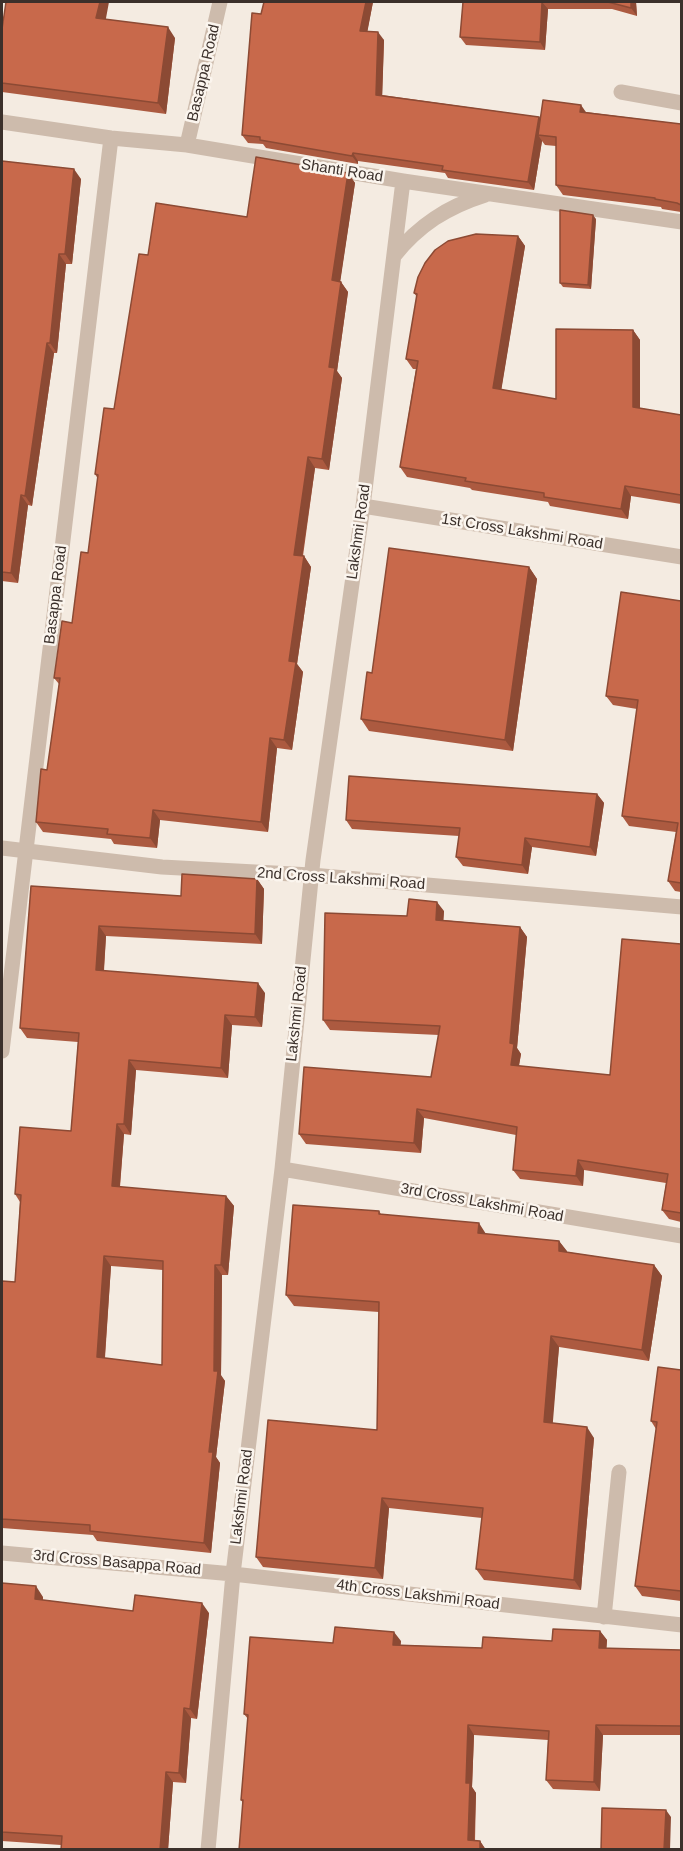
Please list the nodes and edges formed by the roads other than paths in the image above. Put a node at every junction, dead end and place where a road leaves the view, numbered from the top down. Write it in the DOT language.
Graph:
graph roads {
  1 [pos="220,2"];
  2 [pos="621,92"];
  3 [pos="681,103"];
  4 [pos="2,122"];
  5 [pos="111,138"];
  6 [pos="187,145"];
  7 [pos="403,181"];
  8 [pos="490,194"];
  9 [pos="681,222"];
  10 [pos="393,257"];
  11 [pos="363,506"];
  12 [pos="681,557"];
  13 [pos="2,848"];
  14 [pos="26,850"];
  15 [pos="311,875"];
  16 [pos="681,907"];
  17 [pos="2,1051"];
  18 [pos="282,1169"];
  19 [pos="681,1236"];
  20 [pos="619,1472"];
  21 [pos="2,1553"];
  22 [pos="233,1574"];
  23 [pos="604,1617"];
  24 [pos="681,1625"];
  25 [pos="208,1850"];
  1 -- 6 [label="street, Basappa Road"];
  2 -- 3 [label="street"];
  4 -- 5 [label="street, Shanti Road"];
  5 -- 6 [label="street, Shanti Road"];
  5 -- 14 [label="street, Basappa Road"];
  6 -- 7 [label="street, Shanti Road"];
  7 -- 8 [label="street, Shanti Road"];
  7 -- 10 [label="street, Lakshmi Road"];
  8 -- 9 [label="street, Shanti Road"];
  8 -- 10 [label="street"];
  10 -- 11 [label="street, Lakshmi Road"];
  11 -- 12 [label="street, 1st Cross Lakshmi Road"];
  11 -- 15 [label="street, Lakshmi Road"];
  13 -- 14 [label="street, 2nd Cross Lakshmi Road"];
  14 -- 15 [label="street, 2nd Cross Lakshmi Road"];
  14 -- 17 [label="street, Basappa Road"];
  15 -- 16 [label="street, 2nd Cross Lakshmi Road"];
  15 -- 18 [label="street, Lakshmi Road"];
  18 -- 19 [label="street, 3rd Cross Lakshmi Road"];
  18 -- 22 [label="street, Lakshmi Road"];
  20 -- 23 [label="street"];
  21 -- 22 [label="street, 3rd Cross Basappa Road"];
  22 -- 23 [label="street, 4th Cross Lakshmi Road"];
  22 -- 25 [label="street, Lakshmi Road"];
  23 -- 24 [label="street, 4th Cross Lakshmi Road"];
}
